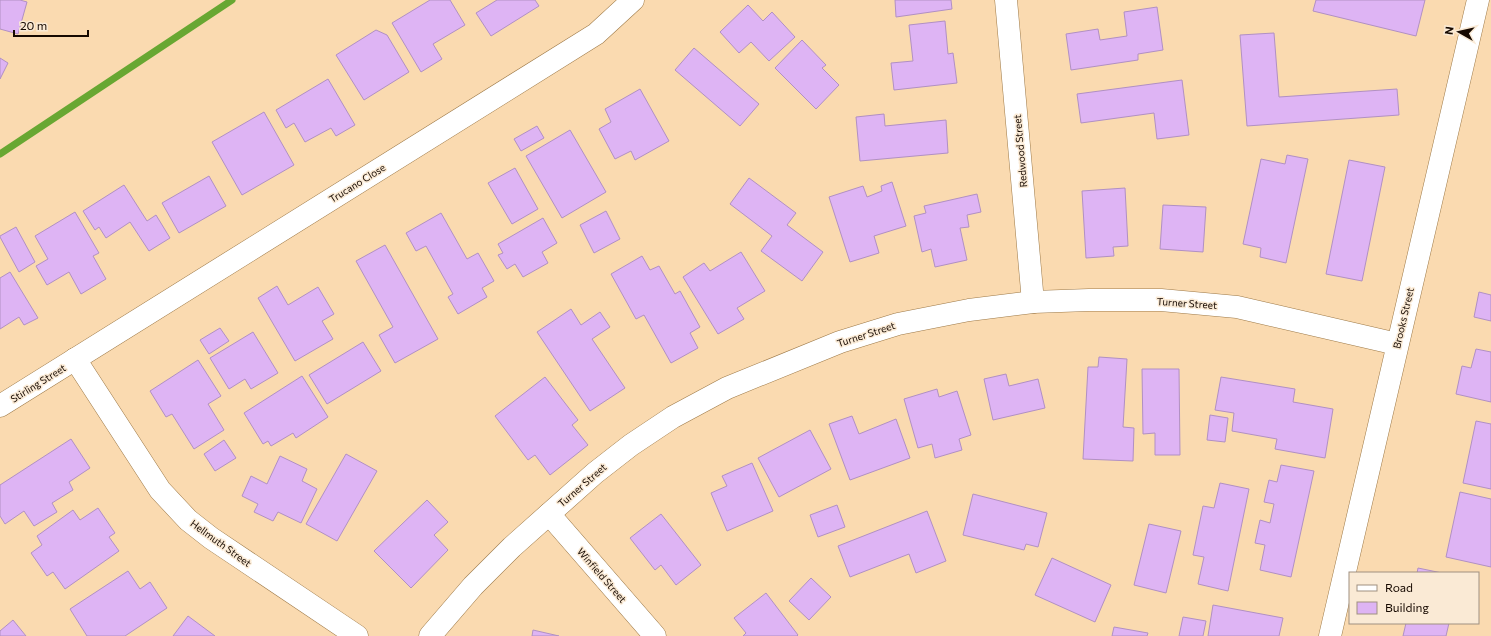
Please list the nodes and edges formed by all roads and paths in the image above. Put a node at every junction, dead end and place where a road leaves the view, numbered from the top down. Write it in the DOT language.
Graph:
graph roads {
  1 [pos="633,0"];
  2 [pos="1006,0"];
  3 [pos="1478,0"];
  4 [pos="1033,302"];
  5 [pos="1397,344"];
  6 [pos="75,359"];
  7 [pos="0,406"];
  8 [pos="549,514"];
  9 [pos="357,636"];
  10 [pos="430,636"];
  11 [pos="655,636"];
  12 [pos="1330,636"];
  1 -- 6 [label="street, Trucano Close"];
  2 -- 4 [label="street, Redwood Street"];
  3 -- 5 [label="street, Brooks Street"];
  4 -- 5 [label="street, Turner Street"];
  4 -- 8 [label="street, Turner Street"];
  5 -- 12 [label="street, Brooks Street"];
  6 -- 7 [label="street, Stirling Street"];
  6 -- 9 [label="street, Hellmuth Street"];
  8 -- 10 [label="street, Turner Street"];
  8 -- 11 [label="street, Winfield Street"];
}
